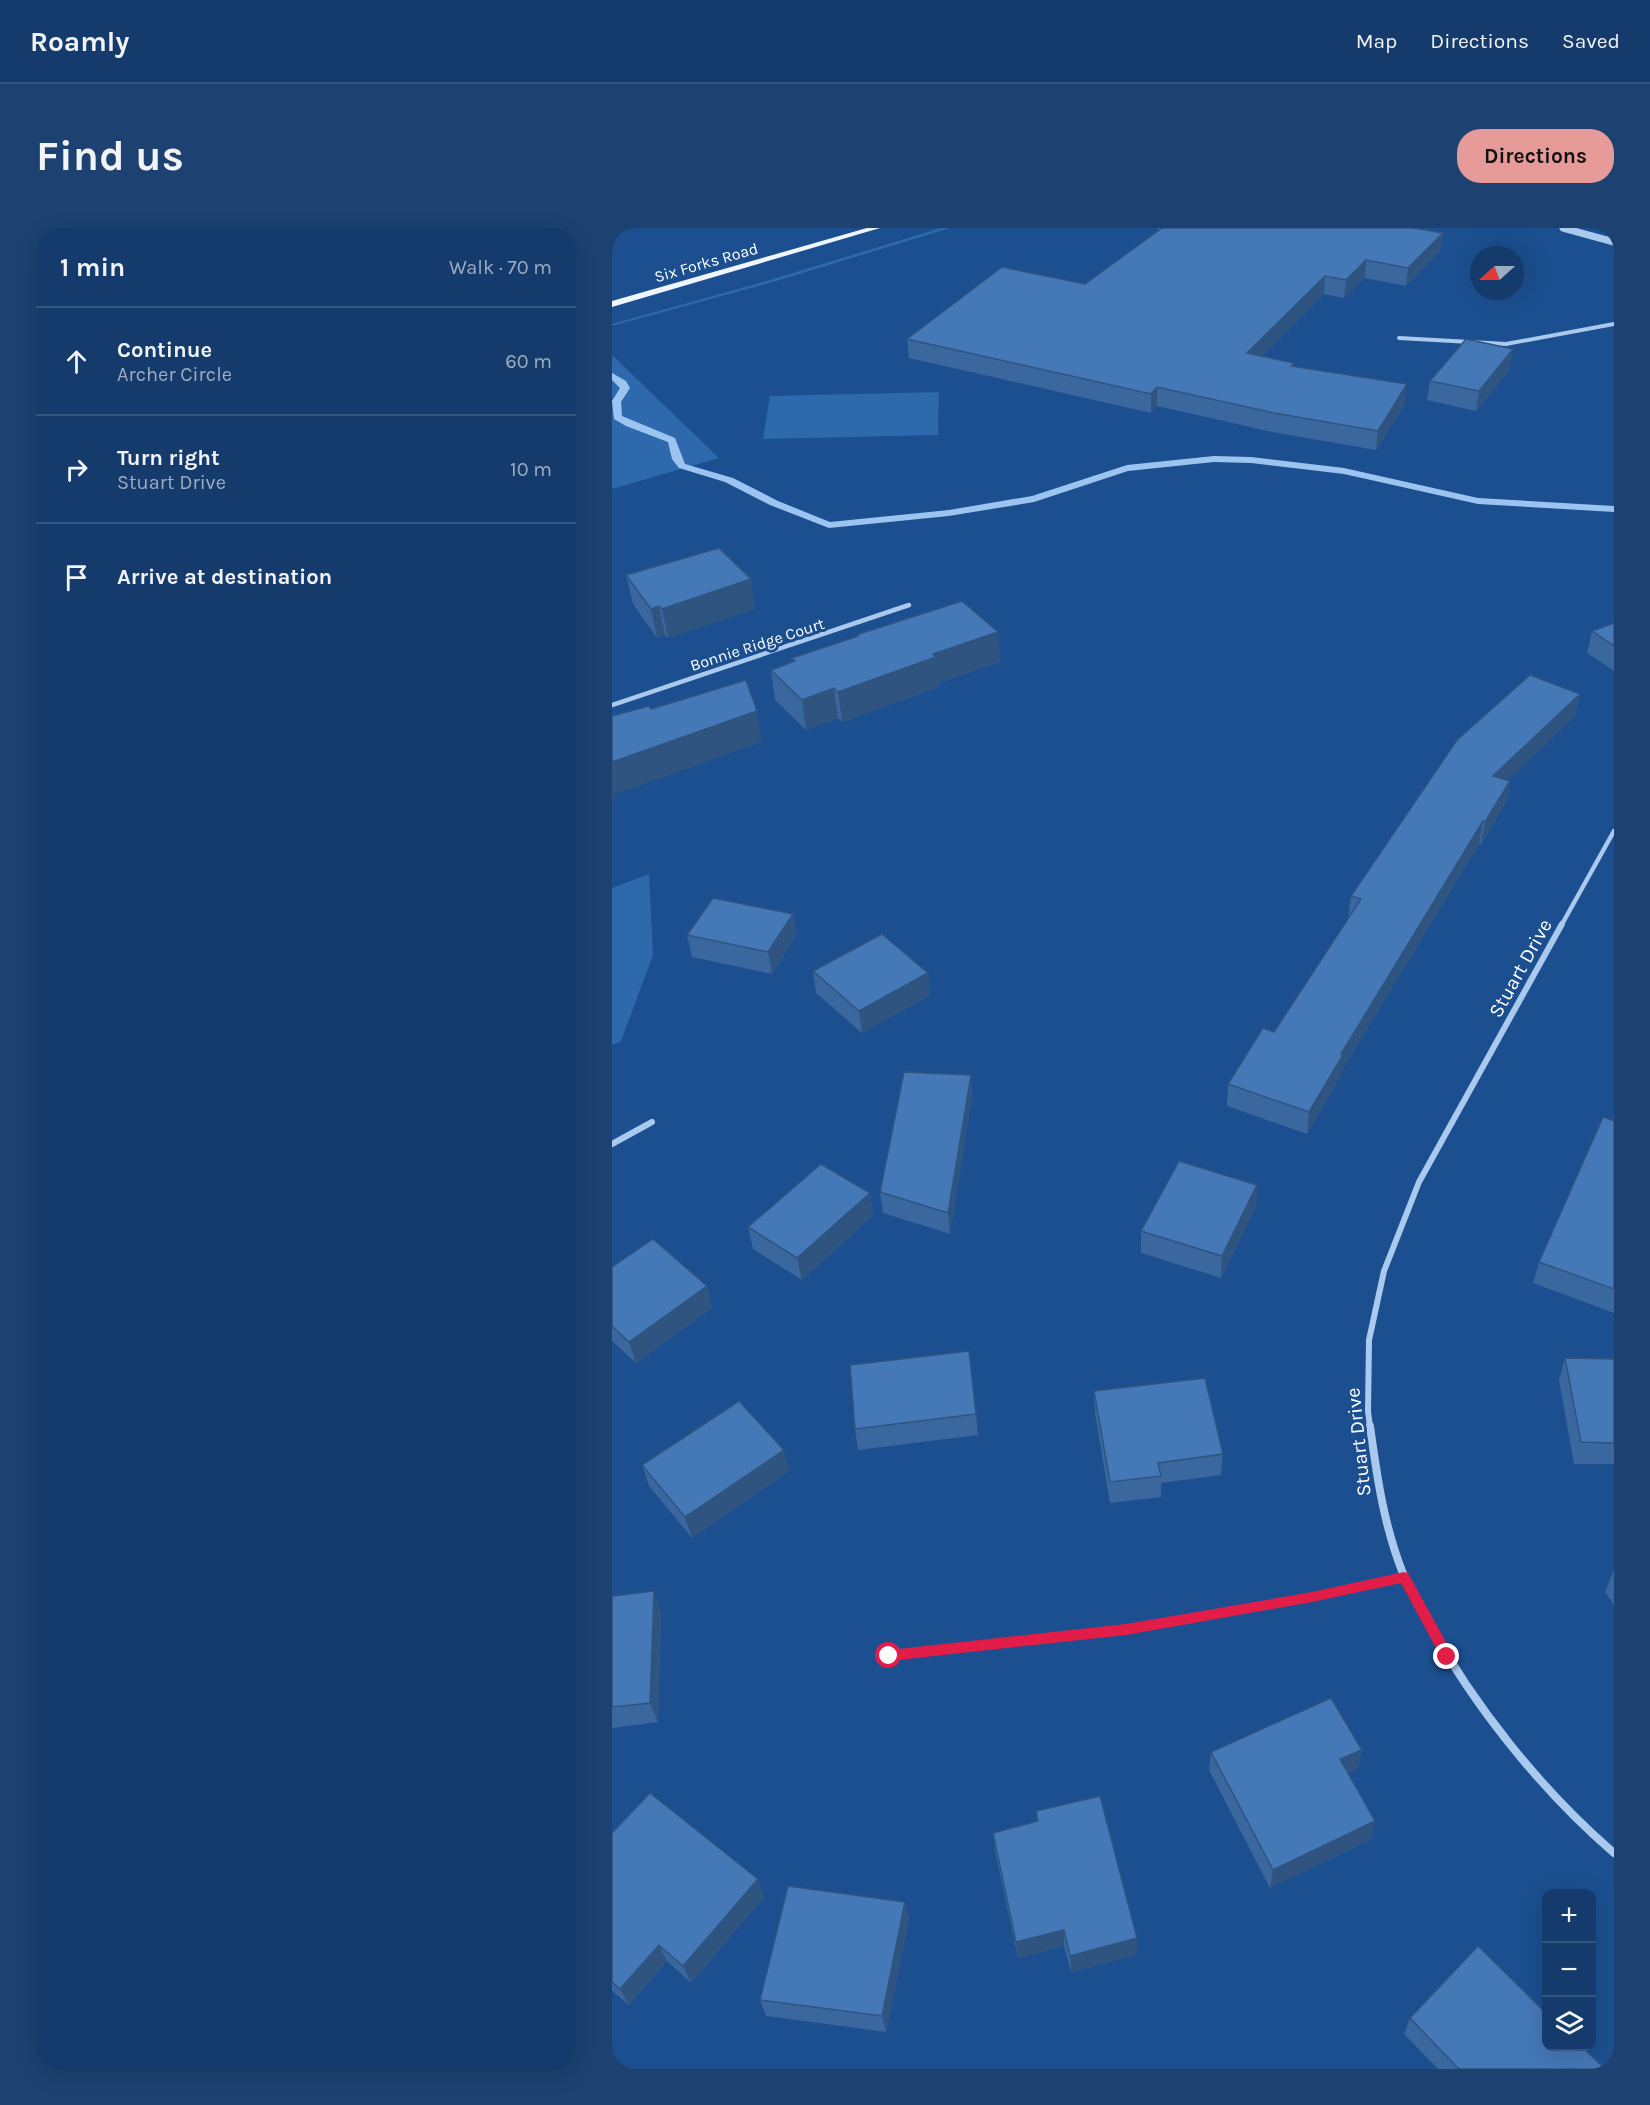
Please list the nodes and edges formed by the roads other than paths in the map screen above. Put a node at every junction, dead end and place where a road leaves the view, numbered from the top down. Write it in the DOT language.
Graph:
graph roads {
  1 [pos="876,228"];
  2 [pos="1563,228"];
  3 [pos="1614,242"];
  4 [pos="612,304"];
  5 [pos="1614,324"];
  6 [pos="1399,338"];
  7 [pos="909,605"];
  8 [pos="612,705"];
  9 [pos="1614,831"];
  10 [pos="652,1122"];
  11 [pos="612,1144"];
  12 [pos="1404,1577"];
  13 [pos="889,1656"];
  14 [pos="1614,1852"];
  1 -- 4 [label="main road, Six Forks Road"];
  2 -- 3 [label="street"];
  5 -- 6 [label="street"];
  7 -- 8 [label="street, Bonnie Ridge Court"];
  9 -- 12 [label="street, Stuart Drive"];
  10 -- 11 [label="street"];
  12 -- 13 [label="street"];
  12 -- 14 [label="street, Stuart Drive"];
}
